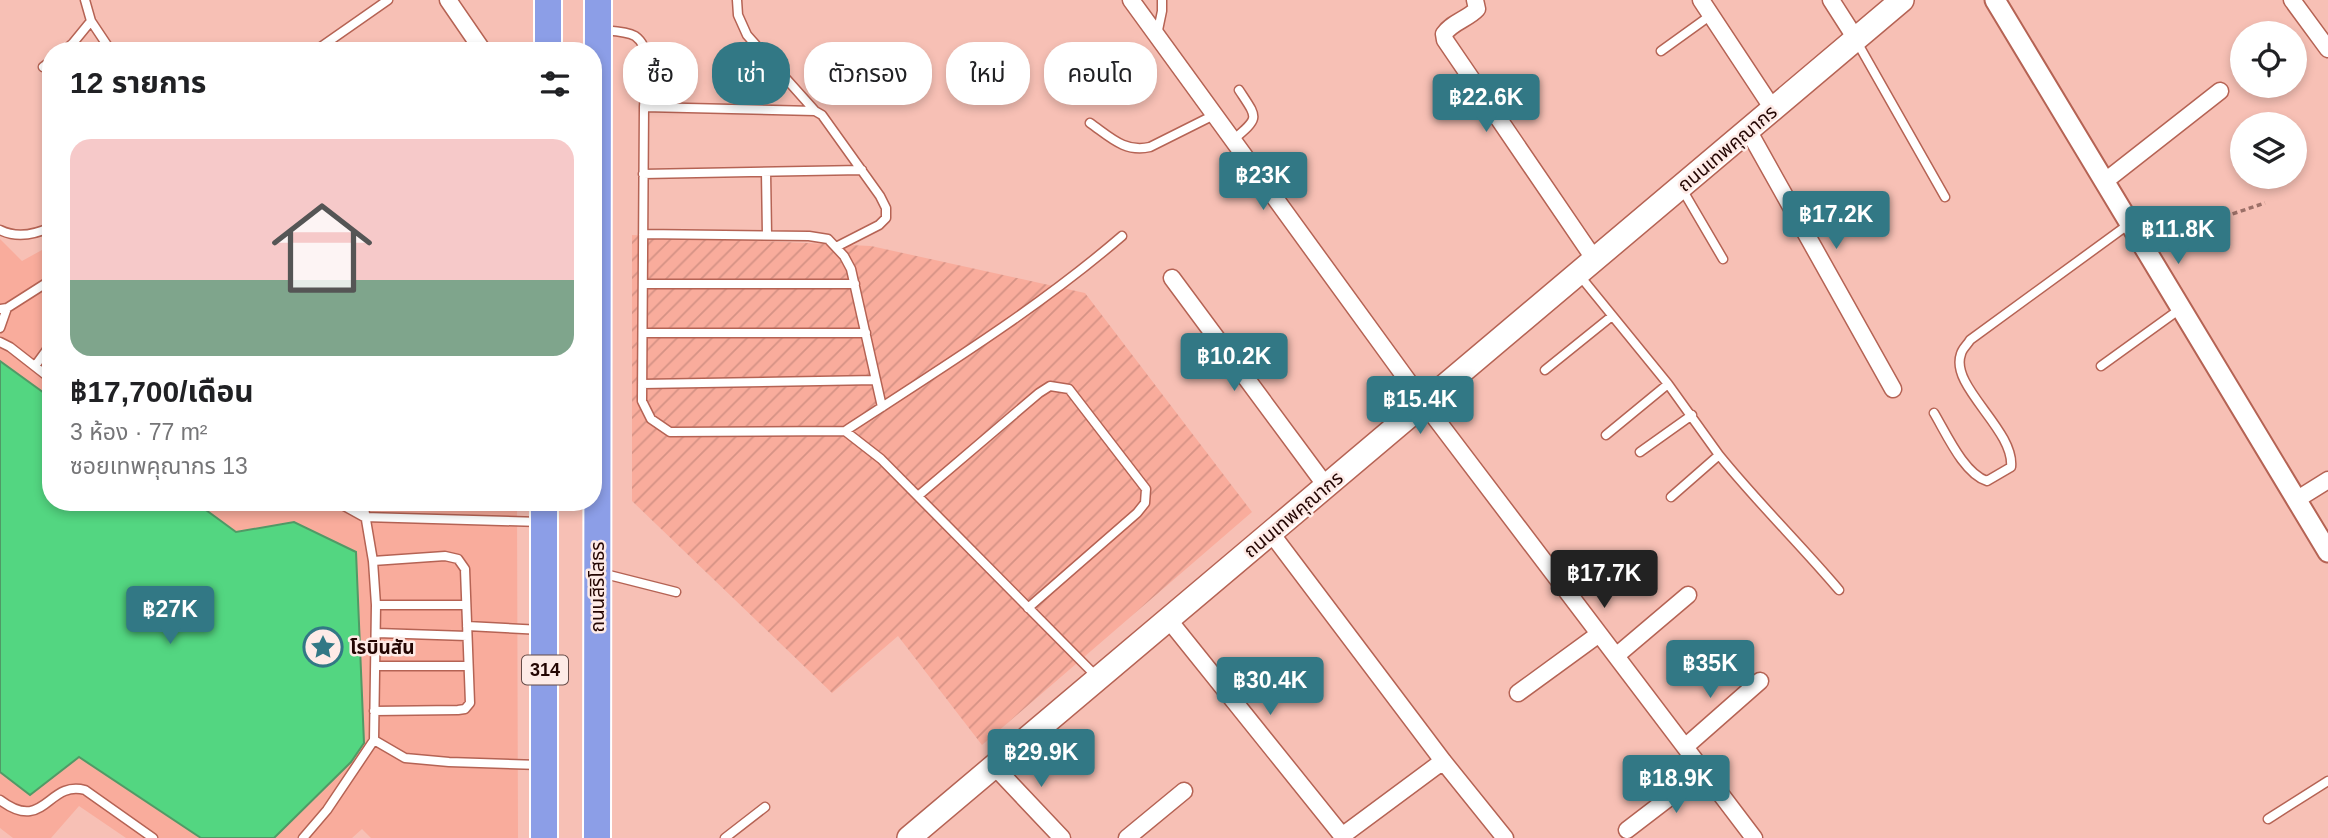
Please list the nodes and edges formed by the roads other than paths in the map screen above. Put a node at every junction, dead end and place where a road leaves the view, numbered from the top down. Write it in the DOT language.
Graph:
graph roads {
  1 [pos="85,0"];
  2 [pos="388,0"];
  3 [pos="448,0"];
  4 [pos="548,0"];
  5 [pos="598,0"];
  6 [pos="737,0"];
  7 [pos="1131,0"];
  8 [pos="1162,0"];
  9 [pos="1475,0"];
  10 [pos="1701,0"];
  11 [pos="1831,0"];
  12 [pos="1902,0"];
  13 [pos="1994,0"];
  14 [pos="2292,0"];
  15 [pos="1711,15"];
  16 [pos="91,21"];
  17 [pos="598,29"];
  18 [pos="1157,36"];
  19 [pos="1856,39"];
  20 [pos="74,42"];
  21 [pos="105,42"];
  22 [pos="327,42"];
  23 [pos="477,42"];
  24 [pos="548,42"];
  25 [pos="598,42"];
  26 [pos="2328,49"];
  27 [pos="1661,51"];
  28 [pos="1239,90"];
  29 [pos="2221,91"];
  30 [pos="644,107"];
  31 [pos="1773,109"];
  32 [pos="815,111"];
  33 [pos="1214,115"];
  34 [pos="1090,123"];
  35 [pos="1748,130"];
  36 [pos="1233,140"];
  37 [pos="862,170"];
  38 [pos="766,172"];
  39 [pos="643,174"];
  40 [pos="2104,182"];
  41 [pos="1681,187"];
  42 [pos="1945,197"];
  43 [pos="2129,224"];
  44 [pos="0,230"];
  45 [pos="42,232"];
  46 [pos="643,234"];
  47 [pos="767,236"];
  48 [pos="1122,236"];
  49 [pos="836,247"];
  50 [pos="1723,258"];
  51 [pos="1586,267"];
  52 [pos="1172,278"];
  53 [pos="643,284"];
  54 [pos="855,284"];
  55 [pos="42,286"];
  56 [pos="4,309"];
  57 [pos="2180,309"];
  58 [pos="1612,316"];
  59 [pos="0,328"];
  60 [pos="643,333"];
  61 [pos="866,333"];
  62 [pos="0,342"];
  63 [pos="42,356"];
  64 [pos="35,366"];
  65 [pos="2101,366"];
  66 [pos="1545,370"];
  67 [pos="42,372"];
  68 [pos="876,380"];
  69 [pos="642,384"];
  70 [pos="1668,384"];
  71 [pos="1893,389"];
  72 [pos="1424,403"];
  73 [pos="882,407"];
  74 [pos="1934,413"];
  75 [pos="1692,415"];
  76 [pos="845,431"];
  77 [pos="1606,435"];
  78 [pos="1640,452"];
  79 [pos="1719,456"];
  80 [pos="2328,480"];
  81 [pos="1326,486"];
  82 [pos="918,496"];
  83 [pos="1671,497"];
  84 [pos="2296,500"];
  85 [pos="355,511"];
  86 [pos="364,511"];
  87 [pos="518,511"];
  88 [pos="544,511"];
  89 [pos="597,511"];
  90 [pos="364,517"];
  91 [pos="1271,533"];
  92 [pos="2328,552"];
  93 [pos="373,561"];
  94 [pos="597,572"];
  95 [pos="1839,590"];
  96 [pos="676,592"];
  97 [pos="1688,595"];
  98 [pos="376,605"];
  99 [pos="466,605"];
  100 [pos="1028,608"];
  101 [pos="1168,619"];
  102 [pos="467,625"];
  103 [pos="544,630"];
  104 [pos="377,633"];
  105 [pos="1599,634"];
  106 [pos="467,636"];
  107 [pos="1616,656"];
  108 [pos="377,666"];
  109 [pos="468,666"];
  110 [pos="1098,678"];
  111 [pos="1760,681"];
  112 [pos="1518,694"];
  113 [pos="374,711"];
  114 [pos="374,740"];
  115 [pos="1685,747"];
  116 [pos="1443,761"];
  117 [pos="545,766"];
  118 [pos="994,766"];
  119 [pos="1704,771"];
  120 [pos="2328,781"];
  121 [pos="1184,792"];
  122 [pos="0,800"];
  123 [pos="765,807"];
  124 [pos="2268,819"];
  125 [pos="1627,830"];
  126 [pos="1343,837"];
  127 [pos="153,838"];
  128 [pos="303,838"];
  129 [pos="544,838"];
  130 [pos="597,838"];
  131 [pos="725,838"];
  132 [pos="909,838"];
  133 [pos="1062,838"];
  134 [pos="1127,838"];
  135 [pos="1505,838"];
  136 [pos="1754,838"];
  1 -- 16 [label="lane"];
  2 -- 22 [label="lane"];
  3 -- 23 [label="street"];
  4 -- 24 [label="highway"];
  5 -- 17 [label="highway, ถนนสิริโสธร"];
  6 -- 32 [label="lane"];
  7 -- 18 [label="street"];
  8 -- 18 [label="lane"];
  9 -- 51 [label="street"];
  10 -- 15 [label="street"];
  11 -- 19 [label="street"];
  12 -- 19 [label="main road, ถนนเทพคุณากร"];
  13 -- 40 [label="street"];
  14 -- 26 [label="street"];
  15 -- 27 [label="lane"];
  15 -- 31 [label="street"];
  16 -- 20 [label="lane"];
  16 -- 21 [label="lane"];
  17 -- 25 [label="highway, ถนนสิริโสธร"];
  17 -- 30 [label="lane"];
  18 -- 33 [label="street"];
  19 -- 31 [label="main road, ถนนเทพคุณากร"];
  19 -- 42 [label="lane"];
  28 -- 36 [label="lane"];
  29 -- 40 [label="street"];
  30 -- 32 [label="lane"];
  30 -- 39 [label="lane"];
  31 -- 35 [label="main road, ถนนเทพคุณากร"];
  32 -- 37 [label="lane"];
  33 -- 34 [label="lane"];
  33 -- 36 [label="street"];
  35 -- 41 [label="main road, ถนนเทพคุณากร"];
  35 -- 71 [label="street"];
  36 -- 72 [label="street"];
  37 -- 38 [label="lane"];
  37 -- 49 [label="lane"];
  38 -- 39 [label="lane"];
  38 -- 47 [label="lane"];
  39 -- 46 [label="lane"];
  40 -- 43 [label="street"];
  41 -- 50 [label="lane"];
  41 -- 51 [label="main road, ถนนเทพคุณากร"];
  43 -- 57 [label="street"];
  43 -- 74 [label="lane"];
  44 -- 45 [label="lane"];
  46 -- 47 [label="lane"];
  46 -- 53 [label="lane"];
  47 -- 49 [label="lane"];
  48 -- 73 [label="lane"];
  49 -- 54 [label="lane"];
  51 -- 58 [label="lane"];
  51 -- 72 [label="main road, ถนนเทพคุณากร"];
  52 -- 81 [label="street"];
  53 -- 54 [label="lane"];
  53 -- 60 [label="lane"];
  54 -- 61 [label="lane"];
  55 -- 56 [label="lane"];
  56 -- 59 [label="lane"];
  57 -- 65 [label="lane"];
  57 -- 84 [label="street"];
  58 -- 66 [label="lane"];
  58 -- 70 [label="lane"];
  60 -- 61 [label="lane"];
  60 -- 69 [label="lane"];
  61 -- 68 [label="lane"];
  62 -- 64 [label="lane"];
  63 -- 64 [label="lane"];
  64 -- 67 [label="lane"];
  68 -- 69 [label="lane"];
  68 -- 73 [label="lane"];
  69 -- 76 [label="lane"];
  70 -- 75 [label="lane"];
  70 -- 77 [label="lane"];
  72 -- 81 [label="main road, ถนนเทพคุณากร"];
  72 -- 105 [label="street"];
  73 -- 76 [label="lane"];
  75 -- 78 [label="lane"];
  75 -- 79 [label="lane"];
  76 -- 82 [label="lane"];
  79 -- 83 [label="lane"];
  79 -- 95 [label="lane"];
  80 -- 84 [label="street"];
  81 -- 91 [label="main road, ถนนเทพคุณากร"];
  82 -- 100 [label="lane"];
  82 -- 100 [label="lane"];
  84 -- 92 [label="street"];
  85 -- 90 [label="lane"];
  86 -- 90 [label="lane"];
  87 -- 90 [label="lane"];
  88 -- 103 [label="highway, 314"];
  89 -- 94 [label="highway, ถนนสิริโสธร"];
  90 -- 93 [label="lane"];
  91 -- 101 [label="main road, ถนนเทพคุณากร"];
  91 -- 116 [label="street"];
  93 -- 98 [label="lane"];
  93 -- 99 [label="lane"];
  94 -- 96 [label="lane"];
  94 -- 130 [label="highway, ถนนสิริโสธร"];
  97 -- 107 [label="street"];
  98 -- 99 [label="lane"];
  98 -- 104 [label="lane"];
  99 -- 102 [label="lane"];
  100 -- 110 [label="lane"];
  101 -- 110 [label="main road, ถนนเทพคุณากร"];
  101 -- 126 [label="street"];
  102 -- 103 [label="lane"];
  102 -- 106 [label="lane"];
  103 -- 117 [label="highway, 314"];
  104 -- 106 [label="lane"];
  104 -- 108 [label="lane"];
  105 -- 107 [label="street"];
  105 -- 112 [label="street"];
  106 -- 109 [label="lane"];
  107 -- 115 [label="street"];
  108 -- 109 [label="lane"];
  108 -- 113 [label="lane"];
  109 -- 113 [label="lane"];
  110 -- 118 [label="main road, ถนนเทพคุณากร"];
  111 -- 115 [label="street"];
  113 -- 114 [label="lane"];
  114 -- 117 [label="lane"];
  114 -- 128 [label="lane"];
  115 -- 119 [label="street"];
  116 -- 126 [label="street"];
  116 -- 135 [label="street"];
  117 -- 129 [label="highway, 314"];
  118 -- 132 [label="main road, ถนนเทพคุณากร"];
  118 -- 133 [label="street"];
  119 -- 125 [label="street"];
  119 -- 136 [label="street"];
  120 -- 124 [label="lane"];
  121 -- 134 [label="street"];
  122 -- 127 [label="lane"];
  123 -- 131 [label="lane"];
}
